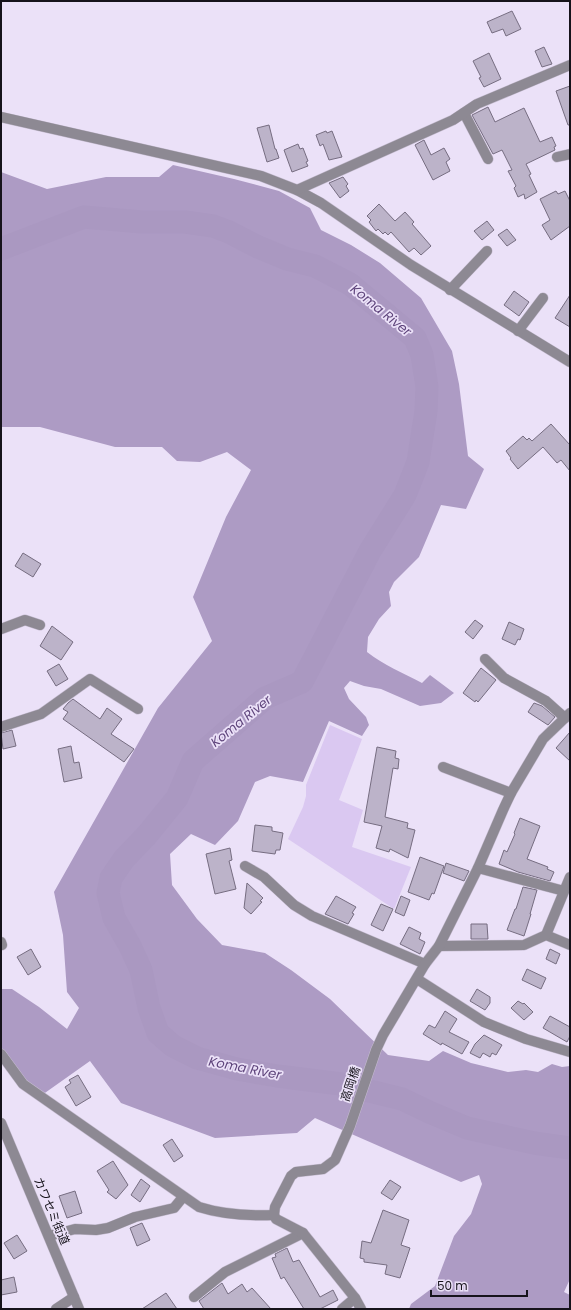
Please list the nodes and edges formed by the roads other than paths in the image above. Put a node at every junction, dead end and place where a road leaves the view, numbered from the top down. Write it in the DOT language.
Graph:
graph roads {
  1 [pos="570,66"];
  2 [pos="464,112"];
  3 [pos="1,117"];
  4 [pos="570,154"];
  5 [pos="557,157"];
  6 [pos="488,159"];
  7 [pos="297,190"];
  8 [pos="488,251"];
  9 [pos="450,290"];
  10 [pos="543,298"];
  11 [pos="518,331"];
  12 [pos="570,362"];
  13 [pos="40,625"];
  14 [pos="1,629"];
  15 [pos="485,659"];
  16 [pos="138,709"];
  17 [pos="567,716"];
  18 [pos="1,727"];
  19 [pos="443,767"];
  20 [pos="511,793"];
  21 [pos="245,866"];
  22 [pos="478,868"];
  23 [pos="570,877"];
  24 [pos="564,891"];
  25 [pos="546,935"];
  26 [pos="439,946"];
  27 [pos="570,946"];
  28 [pos="426,964"];
  29 [pos="417,979"];
  30 [pos="570,1052"];
  31 [pos="1,1054"];
  32 [pos="2,1127"];
  33 [pos="183,1197"];
  34 [pos="274,1215"];
  35 [pos="303,1234"];
  36 [pos="49,1236"];
  37 [pos="74,1297"];
  38 [pos="194,1297"];
  39 [pos="355,1298"];
  40 [pos="56,1309"];
  41 [pos="79,1309"];
  42 [pos="342,1309"];
  43 [pos="361,1309"];
  1 -- 2 [label="street"];
  2 -- 6 [label="street"];
  2 -- 7 [label="street"];
  3 -- 7 [label="street"];
  4 -- 5 [label="street"];
  7 -- 9 [label="street"];
  8 -- 9 [label="street"];
  9 -- 11 [label="street"];
  10 -- 11 [label="street"];
  11 -- 12 [label="street"];
  13 -- 14 [label="street"];
  15 -- 17 [label="street"];
  16 -- 18 [label="street"];
  17 -- 20 [label="street, 高岡橋"];
  19 -- 20 [label="street"];
  20 -- 22 [label="street, 高岡橋"];
  21 -- 28 [label="street"];
  22 -- 24 [label="street"];
  22 -- 26 [label="street, 高岡橋"];
  23 -- 24 [label="street"];
  24 -- 25 [label="street"];
  25 -- 26 [label="street"];
  25 -- 27 [label="street"];
  26 -- 28 [label="street, 高岡橋"];
  28 -- 29 [label="street, 高岡橋"];
  29 -- 30 [label="street"];
  29 -- 34 [label="street, 高岡橋"];
  31 -- 33 [label="street"];
  32 -- 36 [label="street, カワセミ街道"];
  33 -- 34 [label="street"];
  33 -- 36 [label="street"];
  34 -- 35 [label="street"];
  35 -- 38 [label="street"];
  35 -- 39 [label="street"];
  36 -- 37 [label="street, カワセミ街道"];
  37 -- 40 [label="street"];
  37 -- 41 [label="street, カワセミ街道"];
  39 -- 42 [label="street"];
  39 -- 43 [label="street"];
}
